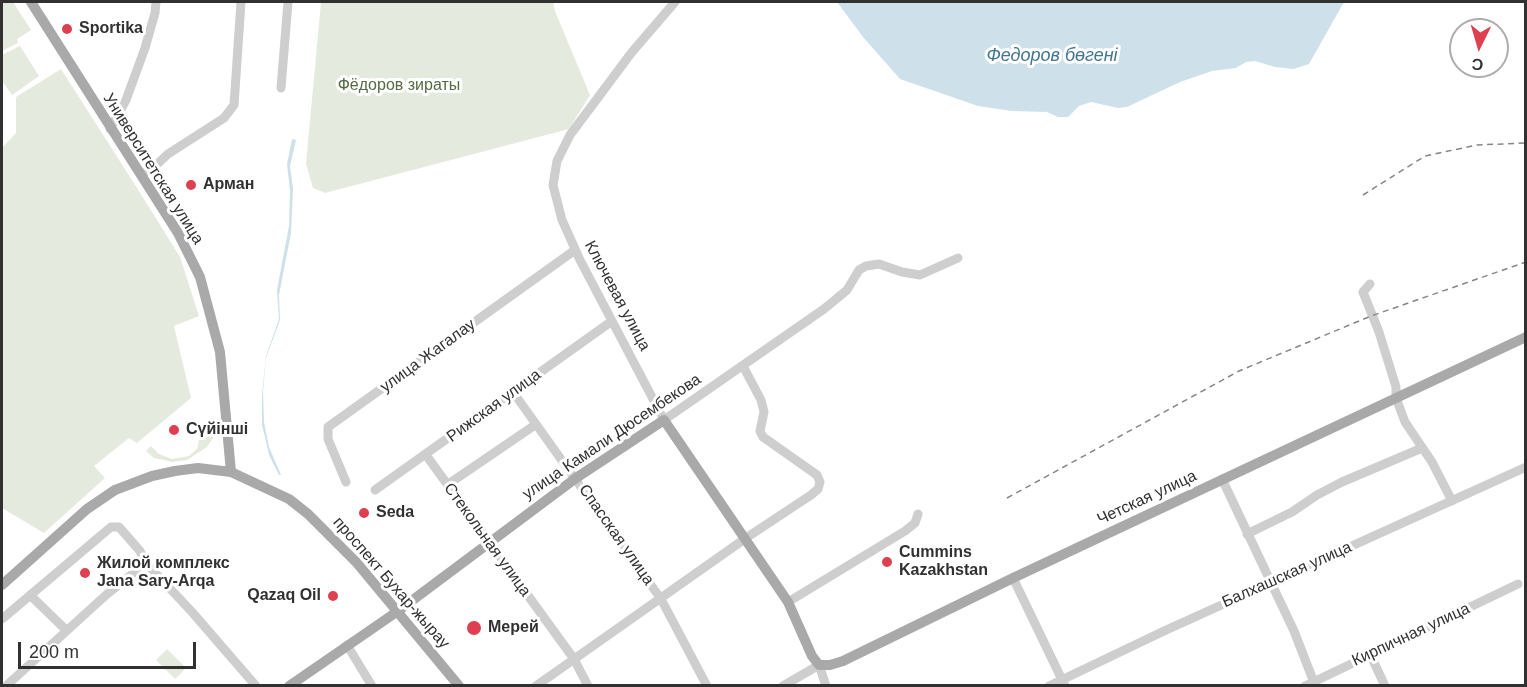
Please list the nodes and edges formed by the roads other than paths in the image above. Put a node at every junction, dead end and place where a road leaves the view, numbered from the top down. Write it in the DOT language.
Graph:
graph roads {
  1 [pos="31,2"];
  2 [pos="156,2"];
  3 [pos="241,2"];
  4 [pos="288,2"];
  5 [pos="675,2"];
  6 [pos="281,88"];
  7 [pos="110,129"];
  8 [pos="141,175"];
  9 [pos="575,250"];
  10 [pos="958,258"];
  11 [pos="1370,284"];
  12 [pos="612,321"];
  13 [pos="1526,337"];
  14 [pos="744,366"];
  15 [pos="513,392"];
  16 [pos="1396,398"];
  17 [pos="664,420"];
  18 [pos="535,425"];
  19 [pos="1422,448"];
  20 [pos="426,455"];
  21 [pos="1526,467"];
  22 [pos="231,472"];
  23 [pos="576,478"];
  24 [pos="1222,480"];
  25 [pos="346,482"];
  26 [pos="447,485"];
  27 [pos="375,490"];
  28 [pos="1452,501"];
  29 [pos="918,514"];
  30 [pos="1247,534"];
  31 [pos="746,537"];
  32 [pos="488,542"];
  33 [pos="146,563"];
  34 [pos="1013,578"];
  35 [pos="1270,583"];
  36 [pos="2,585"];
  37 [pos="1518,585"];
  38 [pos="30,595"];
  39 [pos="661,599"];
  40 [pos="788,602"];
  41 [pos="398,610"];
  42 [pos="2,619"];
  43 [pos="66,630"];
  44 [pos="347,645"];
  45 [pos="1370,654"];
  46 [pos="574,659"];
  47 [pos="819,665"];
  48 [pos="1064,682"];
  49 [pos="1311,684"];
  50 [pos="6,686"];
  51 [pos="256,686"];
  52 [pos="289,686"];
  53 [pos="372,686"];
  54 [pos="459,686"];
  55 [pos="536,686"];
  56 [pos="588,686"];
  57 [pos="707,686"];
  58 [pos="783,686"];
  59 [pos="826,686"];
  60 [pos="1049,686"];
  61 [pos="1385,686"];
  1 -- 7 [label="main road, Университетская улица"];
  2 -- 7 [label="street"];
  3 -- 8 [label="street"];
  4 -- 6 [label="street"];
  5 -- 9 [label="street, Ключевая улица"];
  7 -- 8 [label="main road, Университетская улица"];
  8 -- 22 [label="main road, Университетская улица"];
  9 -- 12 [label="street, Ключевая улица"];
  9 -- 25 [label="street, улица Жагалау"];
  10 -- 14 [label="street, улица Камали Дюсембекова"];
  11 -- 16 [label="street"];
  12 -- 15 [label="street, Рижская улица"];
  12 -- 17 [label="street, Ключевая улица"];
  13 -- 16 [label="main road, Четская улица"];
  14 -- 17 [label="street, улица Камали Дюсембекова"];
  14 -- 31 [label="street"];
  15 -- 18 [label="street, Спасская улица"];
  15 -- 20 [label="street, Рижская улица"];
  16 -- 19 [label="street"];
  16 -- 24 [label="main road, Четская улица"];
  17 -- 23 [label="main road, улица Камали Дюсембекова"];
  17 -- 31 [label="main road, Ключевая улица"];
  18 -- 23 [label="street, Спасская улица"];
  18 -- 26 [label="street"];
  19 -- 28 [label="street"];
  19 -- 30 [label="street"];
  20 -- 26 [label="street, Стекольная улица"];
  20 -- 27 [label="street, Рижская улица"];
  21 -- 28 [label="street, Балхашская улица"];
  22 -- 36 [label="main road, проспект Бухар-жырау"];
  22 -- 41 [label="main road, проспект Бухар-жырау"];
  23 -- 32 [label="main road, улица Камали Дюсембекова"];
  23 -- 39 [label="street, Спасская улица"];
  24 -- 30 [label="street"];
  24 -- 34 [label="main road, Четская улица"];
  26 -- 32 [label="street, Стекольная улица"];
  28 -- 35 [label="street, Балхашская улица"];
  29 -- 40 [label="street"];
  30 -- 35 [label="street"];
  31 -- 39 [label="street"];
  31 -- 40 [label="main road, Ключевая улица"];
  32 -- 41 [label="main road, улица Камали Дюсембекова"];
  32 -- 46 [label="street, Стекольная улица"];
  33 -- 38 [label="street"];
  33 -- 43 [label="street"];
  33 -- 51 [label="street"];
  34 -- 47 [label="main road, Четская улица"];
  34 -- 48 [label="street"];
  35 -- 48 [label="street, Балхашская улица"];
  35 -- 49 [label="street"];
  37 -- 45 [label="street, Кирпичная улица"];
  38 -- 42 [label="street"];
  38 -- 43 [label="street"];
  39 -- 46 [label="street"];
  39 -- 57 [label="street, Спасская улица"];
  40 -- 47 [label="main road, Ключевая улица"];
  41 -- 44 [label="main road, улица Камали Дюсембекова"];
  41 -- 54 [label="main road, проспект Бухар-жырау"];
  43 -- 50 [label="street"];
  44 -- 52 [label="main road, улица Камали Дюсембекова"];
  44 -- 53 [label="street"];
  45 -- 49 [label="street, Кирпичная улица"];
  45 -- 61 [label="street"];
  46 -- 55 [label="street"];
  46 -- 56 [label="street, Стекольная улица"];
  47 -- 58 [label="street, Четская улица"];
  47 -- 59 [label="street, Ключевая улица"];
  48 -- 60 [label="street, Балхашская улица"];
}
